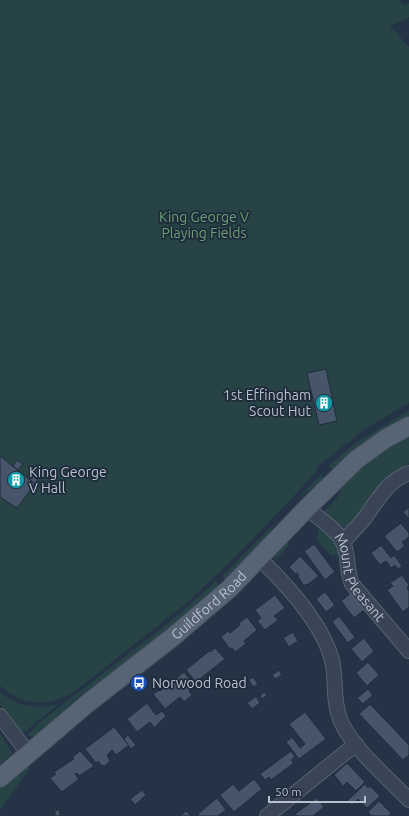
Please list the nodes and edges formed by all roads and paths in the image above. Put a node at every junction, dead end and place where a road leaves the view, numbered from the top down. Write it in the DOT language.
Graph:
graph roads {
  1 [pos="409,426"];
  2 [pos="409,473"];
  3 [pos="306,508"];
  4 [pos="343,542"];
  5 [pos="259,558"];
  6 [pos="409,651"];
  7 [pos="0,716"];
  8 [pos="356,744"];
  9 [pos="28,753"];
  10 [pos="0,778"];
  11 [pos="409,800"];
  12 [pos="267,816"];
  1 -- 3 [label="main road, Guildford Road"];
  2 -- 4 [label="street"];
  3 -- 4 [label="street, Mount Pleasant"];
  3 -- 5 [label="main road, Guildford Road"];
  4 -- 6 [label="street, Mount Pleasant"];
  5 -- 8 [label="street"];
  5 -- 9 [label="main road, Guildford Road"];
  7 -- 9 [label="street"];
  8 -- 11 [label="street"];
  8 -- 12 [label="street"];
  9 -- 10 [label="main road, Guildford Road"];
}
